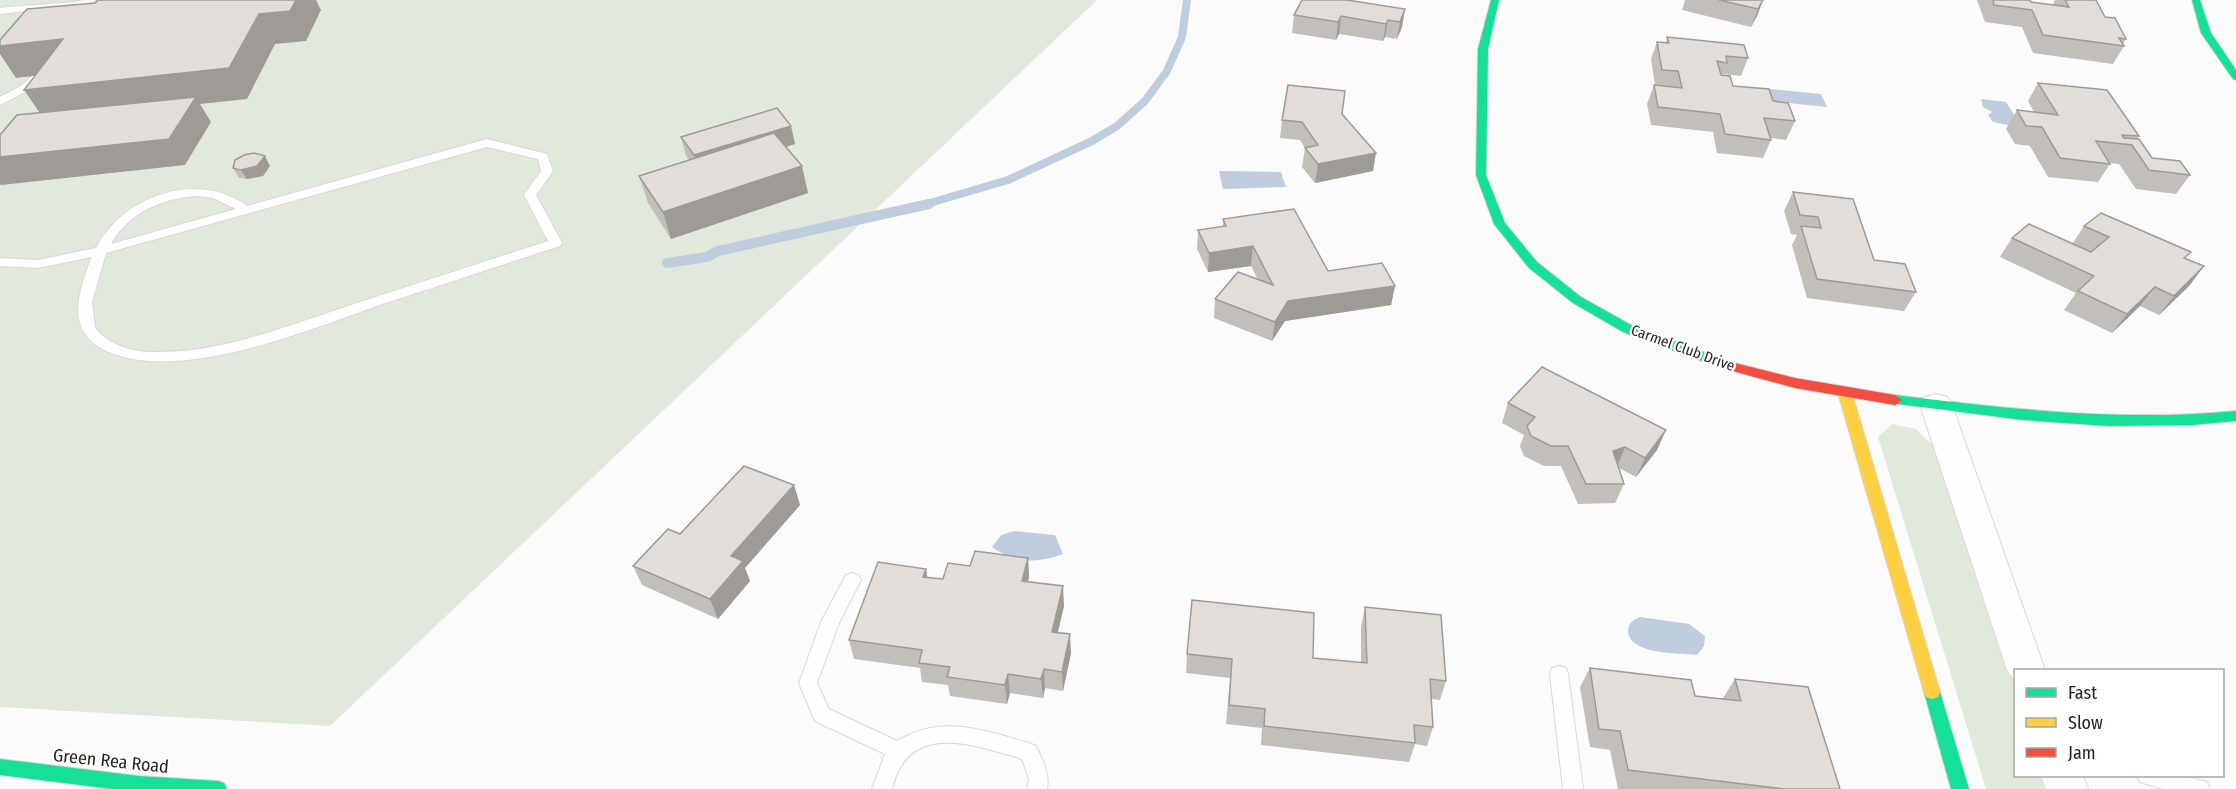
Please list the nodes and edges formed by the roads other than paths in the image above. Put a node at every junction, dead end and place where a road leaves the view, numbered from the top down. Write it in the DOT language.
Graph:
graph roads {
  1 [pos="1495,0"];
  2 [pos="2196,0"];
  3 [pos="84,8"];
  4 [pos="0,11"];
  5 [pos="37,75"];
  6 [pos="2236,77"];
  7 [pos="0,102"];
  8 [pos="245,210"];
  9 [pos="100,252"];
  10 [pos="0,262"];
  11 [pos="1845,393"];
  12 [pos="1936,405"];
  13 [pos="2236,416"];
  14 [pos="852,580"];
  15 [pos="2026,669"];
  16 [pos="1559,674"];
  17 [pos="901,752"];
  18 [pos="0,767"];
  19 [pos="2151,777"];
  20 [pos="218,789"];
  21 [pos="882,789"];
  22 [pos="1037,789"];
  23 [pos="1572,789"];
  24 [pos="1960,789"];
  25 [pos="2200,789"];
  1 -- 11 [label="street, Carmel Club Drive"];
  2 -- 6 [label="street"];
  3 -- 4 [label="lane"];
  5 -- 7 [label="lane"];
  8 -- 9 [label="lane"];
  8 -- 9 [label="lane"];
  8 -- 9 [label="lane"];
  9 -- 10 [label="lane"];
  11 -- 12 [label="street, Carmel Club Drive"];
  11 -- 24 [label="street"];
  12 -- 13 [label="street, Carmel Club Drive"];
  12 -- 15 [label="street"];
  14 -- 17 [label="lane"];
  16 -- 23 [label="lane"];
  17 -- 21 [label="lane"];
  17 -- 22 [label="lane"];
  18 -- 20 [label="street, Green Rea Road"];
  19 -- 25 [label="lane"];
}
